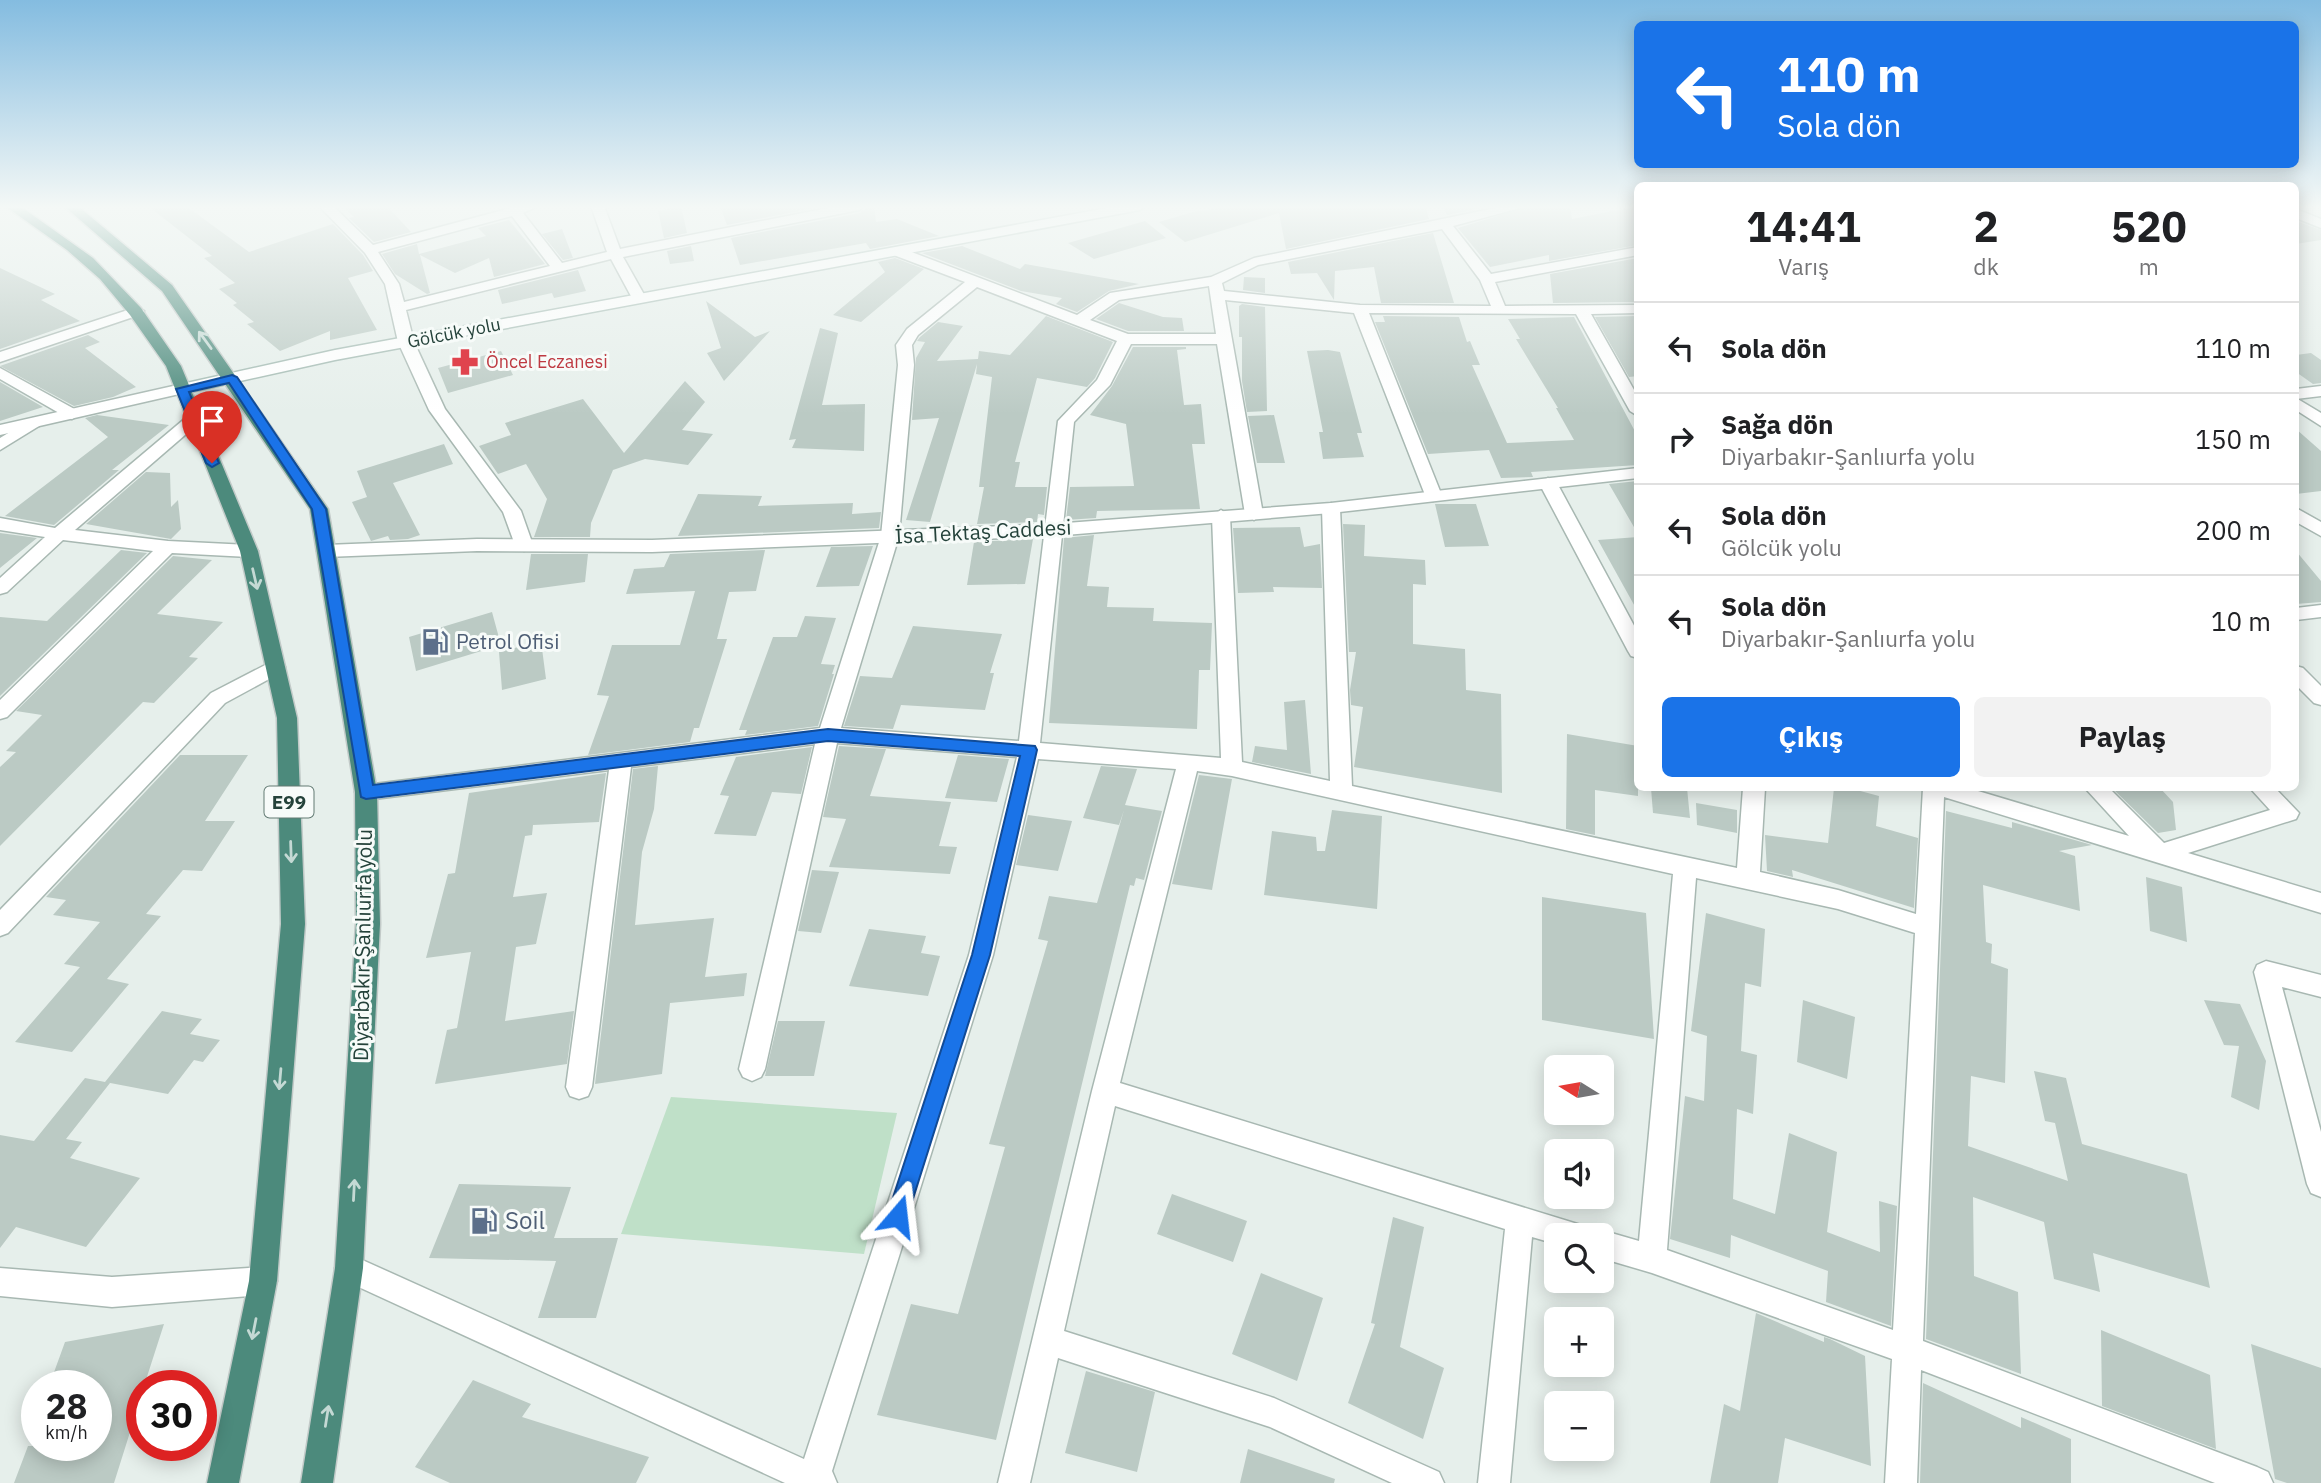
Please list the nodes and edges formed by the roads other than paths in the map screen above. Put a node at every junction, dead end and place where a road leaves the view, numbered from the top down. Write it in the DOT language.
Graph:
graph roads {
  1 [pos="106,275"];
  2 [pos="152,275"];
  3 [pos="387,275"];
  4 [pos="530,275"];
  5 [pos="627,275"];
  6 [pos="763,275"];
  7 [pos="960,275"];
  8 [pos="1235,275"];
  9 [pos="1484,275"];
  10 [pos="1507,275"];
  11 [pos="1487,279"];
  12 [pos="975,281"];
  13 [pos="1217,288"];
  14 [pos="639,298"];
  15 [pos="398,308"];
  16 [pos="1360,309"];
  17 [pos="1581,309"];
  18 [pos="1634,309"];
  19 [pos="1500,310"];
  20 [pos="137,312"];
  21 [pos="1079,321"];
  22 [pos="1126,339"];
  23 [pos="1224,339"];
  24 [pos="406,342"];
  25 [pos="0,357"];
  26 [pos="0,373"];
  27 [pos="232,379"];
  28 [pos="182,389"];
  29 [pos="2321,391"];
  30 [pos="2299,394"];
  31 [pos="1634,404"];
  32 [pos="2299,405"];
  33 [pos="72,414"];
  34 [pos="194,419"];
  35 [pos="2321,421"];
  36 [pos="33,423"];
  37 [pos="0,430"];
  38 [pos="0,445"];
  39 [pos="1634,473"];
  40 [pos="1548,483"];
  41 [pos="1433,496"];
  42 [pos="1331,508"];
  43 [pos="1254,513"];
  44 [pos="1221,516"];
  45 [pos="2299,516"];
  46 [pos="0,524"];
  47 [pos="1053,530"];
  48 [pos="2321,530"];
  49 [pos="59,534"];
  50 [pos="890,536"];
  51 [pos="524,545"];
  52 [pos="168,547"];
  53 [pos="249,551"];
  54 [pos="326,551"];
  55 [pos="0,588"];
  56 [pos="2321,611"];
  57 [pos="2299,614"];
  58 [pos="1634,644"];
  59 [pos="275,667"];
  60 [pos="2299,676"];
  61 [pos="2321,698"];
  62 [pos="0,712"];
  63 [pos="828,735"];
  64 [pos="1029,750"];
  65 [pos="621,761"];
  66 [pos="1189,762"];
  67 [pos="1232,768"];
  68 [pos="1754,791"];
  69 [pos="1934,791"];
  70 [pos="1952,791"];
  71 [pos="2099,791"];
  72 [pos="2264,791"];
  73 [pos="366,792"];
  74 [pos="1341,792"];
  75 [pos="2160,853"];
  76 [pos="1685,867"];
  77 [pos="1748,879"];
  78 [pos="2321,903"];
  79 [pos="0,926"];
  80 [pos="1928,928"];
  81 [pos="2321,986"];
  82 [pos="752,1069"];
  83 [pos="579,1087"];
  84 [pos="1105,1091"];
  85 [pos="2321,1184"];
  86 [pos="1520,1219"];
  87 [pos="1544,1227"];
  88 [pos="1614,1248"];
  89 [pos="1652,1259"];
  90 [pos="349,1268"];
  91 [pos="263,1281"];
  92 [pos="0,1282"];
  93 [pos="1048,1340"];
  94 [pos="1910,1351"];
  95 [pos="816,1481"];
  96 [pos="223,1483"];
  97 [pos="317,1483"];
  98 [pos="1014,1483"];
  99 [pos="1428,1483"];
  100 [pos="1494,1483"];
  101 [pos="1901,1483"];
  102 [pos="2257,1483"];
  1 -- 20 [label="highway, E99"];
  27 -- 2 [label="highway, Diyarbakır-Şanlıurfa yolu, one-way"];
  3 -- 15 [label="street"];
  4 -- 15 [label="street"];
  5 -- 14 [label="street"];
  6 -- 14 [label="street, Gölcük yolu"];
  7 -- 12 [label="street"];
  8 -- 13 [label="street"];
  9 -- 11 [label="street"];
  10 -- 11 [label="street"];
  11 -- 19 [label="street"];
  12 -- 21 [label="street"];
  12 -- 50 [label="street"];
  13 -- 16 [label="street"];
  13 -- 21 [label="street"];
  13 -- 23 [label="street"];
  14 -- 24 [label="street, Gölcük yolu"];
  15 -- 24 [label="street"];
  16 -- 19 [label="street"];
  16 -- 41 [label="street"];
  17 -- 18 [label="street"];
  17 -- 19 [label="street"];
  17 -- 31 [label="street"];
  20 -- 25 [label="street"];
  20 -- 28 [label="highway, E99"];
  21 -- 22 [label="street"];
  22 -- 23 [label="street"];
  22 -- 47 [label="street"];
  23 -- 43 [label="street"];
  24 -- 27 [label="street, Gölcük yolu"];
  24 -- 51 [label="street"];
  26 -- 33 [label="street"];
  27 -- 28 [label="street, Gölcük yolu"];
  27 -- 54 [label="highway, Diyarbakır-Şanlıurfa yolu"];
  28 -- 33 [label="street, Gölcük yolu"];
  28 -- 34 [label="highway, E99"];
  29 -- 30 [label="street"];
  32 -- 35 [label="street"];
  33 -- 36 [label="street, Gölcük yolu"];
  34 -- 49 [label="street"];
  34 -- 53 [label="highway, E99"];
  36 -- 37 [label="street, Gölcük yolu"];
  36 -- 38 [label="street"];
  39 -- 40 [label="street, İsa Tektaş Caddesi"];
  40 -- 41 [label="street, İsa Tektaş Caddesi"];
  40 -- 58 [label="street"];
  41 -- 42 [label="street, İsa Tektaş Caddesi"];
  42 -- 43 [label="street, İsa Tektaş Caddesi"];
  42 -- 74 [label="street"];
  43 -- 44 [label="street, İsa Tektaş Caddesi"];
  44 -- 47 [label="street, İsa Tektaş Caddesi"];
  44 -- 67 [label="street"];
  45 -- 48 [label="street"];
  46 -- 49 [label="street"];
  47 -- 50 [label="street, İsa Tektaş Caddesi"];
  47 -- 64 [label="street"];
  49 -- 52 [label="street"];
  49 -- 55 [label="street"];
  50 -- 51 [label="street, İsa Tektaş Caddesi"];
  50 -- 63 [label="street"];
  51 -- 54 [label="street, İsa Tektaş Caddesi"];
  52 -- 53 [label="street"];
  52 -- 62 [label="street"];
  53 -- 59 [label="highway, E99, one-way"];
  54 -- 73 [label="highway, Diyarbakır-Şanlıurfa yolu"];
  56 -- 57 [label="street"];
  59 -- 79 [label="street"];
  59 -- 91 [label="highway, E99, one-way"];
  60 -- 61 [label="street"];
  63 -- 64 [label="street"];
  63 -- 65 [label="street"];
  63 -- 82 [label="street"];
  64 -- 66 [label="street"];
  64 -- 95 [label="street"];
  65 -- 73 [label="street"];
  65 -- 83 [label="street"];
  66 -- 67 [label="street"];
  66 -- 84 [label="street"];
  67 -- 74 [label="street"];
  68 -- 77 [label="street"];
  69 -- 80 [label="street"];
  70 -- 75 [label="street"];
  71 -- 75 [label="street"];
  72 -- 75 [label="street"];
  90 -- 73 [label="highway, Diyarbakır-Şanlıurfa yolu, one-way"];
  74 -- 76 [label="street"];
  75 -- 78 [label="street"];
  76 -- 77 [label="street"];
  76 -- 89 [label="street"];
  77 -- 80 [label="street"];
  80 -- 94 [label="street"];
  81 -- 85 [label="street"];
  84 -- 86 [label="street"];
  84 -- 93 [label="street"];
  86 -- 87 [label="street"];
  86 -- 100 [label="street"];
  88 -- 89 [label="street"];
  89 -- 94 [label="street"];
  90 -- 95 [label="street"];
  97 -- 90 [label="highway, Diyarbakır-Şanlıurfa yolu, one-way"];
  91 -- 92 [label="street"];
  91 -- 96 [label="highway, E99, one-way"];
  93 -- 98 [label="street"];
  93 -- 99 [label="street"];
  94 -- 101 [label="street"];
  94 -- 102 [label="street"];
}
